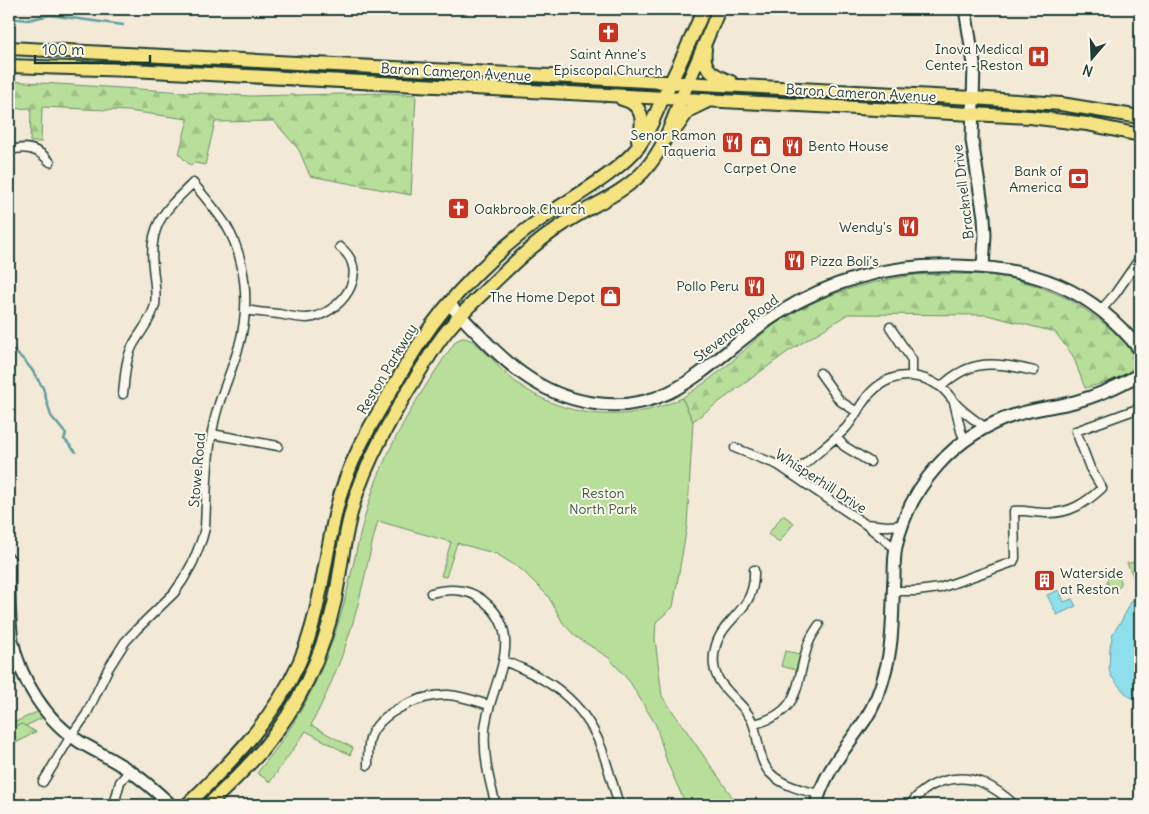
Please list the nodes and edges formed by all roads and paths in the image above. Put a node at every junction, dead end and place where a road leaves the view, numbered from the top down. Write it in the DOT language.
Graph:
graph roads {
  1 [pos="704,9"];
  2 [pos="719,9"];
  3 [pos="965,9"];
  4 [pos="706,39"];
  5 [pos="9,48"];
  6 [pos="9,66"];
  7 [pos="672,81"];
  8 [pos="688,83"];
  9 [pos="745,87"];
  10 [pos="605,95"];
  11 [pos="663,98"];
  12 [pos="973,98"];
  13 [pos="682,99"];
  14 [pos="714,101"];
  15 [pos="972,114"];
  16 [pos="1140,117"];
  17 [pos="1140,135"];
  18 [pos="662,146"];
  19 [pos="9,151"];
  20 [pos="633,152"];
  21 [pos="50,162"];
  22 [pos="340,247"];
  23 [pos="1140,258"];
  24 [pos="983,267"];
  25 [pos="449,304"];
  26 [pos="245,310"];
  27 [pos="1101,310"];
  28 [pos="460,316"];
  29 [pos="890,327"];
  30 [pos="1140,350"];
  31 [pos="1034,371"];
  32 [pos="820,374"];
  33 [pos="1140,374"];
  34 [pos="912,376"];
  35 [pos="940,387"];
  36 [pos="123,394"];
  37 [pos="954,402"];
  38 [pos="1140,408"];
  39 [pos="857,412"];
  40 [pos="986,428"];
  41 [pos="212,434"];
  42 [pos="836,437"];
  43 [pos="965,441"];
  44 [pos="278,446"];
  45 [pos="735,448"];
  46 [pos="870,462"];
  47 [pos="794,475"];
  48 [pos="865,524"];
  49 [pos="902,525"];
  50 [pos="896,549"];
  51 [pos="9,560"];
  52 [pos="754,570"];
  53 [pos="893,591"];
  54 [pos="431,593"];
  55 [pos="819,625"];
  56 [pos="504,661"];
  57 [pos="489,705"];
  58 [pos="754,724"];
  59 [pos="71,736"];
  60 [pos="368,765"];
  61 [pos="130,770"];
  62 [pos="43,782"];
  63 [pos="817,800"];
  64 [pos="114,805"];
  65 [pos="171,805"];
  66 [pos="187,805"];
  67 [pos="208,805"];
  68 [pos="496,805"];
  69 [pos="619,805"];
  70 [pos="910,805"];
  71 [pos="1015,805"];
  1 -- 7 [label="main road, Reston Parkway"];
  2 -- 4 [label="main road"];
  3 -- 12 [label="street, Bracknell Drive"];
  4 -- 8 [label="main road"];
  4 -- 9 [label="main road"];
  5 -- 7 [label="main road, Baron Cameron Avenue"];
  6 -- 10 [label="main road, Baron Cameron Avenue"];
  7 -- 8 [label="main road, Baron Cameron Avenue"];
  7 -- 11 [label="main road, Reston Parkway"];
  8 -- 9 [label="main road, Baron Cameron Avenue"];
  8 -- 13 [label="main road"];
  9 -- 12 [label="main road, Baron Cameron Avenue"];
  10 -- 11 [label="main road, Baron Cameron Avenue"];
  10 -- 20 [label="main road"];
  11 -- 13 [label="main road, Baron Cameron Avenue"];
  11 -- 20 [label="main road, Reston Parkway"];
  12 -- 15 [label="street, Bracknell Drive"];
  12 -- 16 [label="main road, Baron Cameron Avenue"];
  13 -- 14 [label="main road, Baron Cameron Avenue"];
  13 -- 18 [label="main road"];
  14 -- 15 [label="main road, Baron Cameron Avenue"];
  14 -- 18 [label="main road"];
  15 -- 17 [label="main road, Baron Cameron Avenue"];
  15 -- 24 [label="street, Bracknell Drive"];
  18 -- 28 [label="main road"];
  19 -- 21 [label="street"];
  20 -- 25 [label="main road, Reston Parkway"];
  22 -- 26 [label="street"];
  23 -- 27 [label="street"];
  24 -- 27 [label="street, Stevenage Road"];
  24 -- 28 [label="street, Stevenage Road"];
  25 -- 28 [label="street, Stevenage Road"];
  25 -- 66 [label="main road, Reston Parkway"];
  26 -- 36 [label="street, Stowe Road"];
  26 -- 41 [label="street, Stowe Road"];
  27 -- 30 [label="street, Stevenage Road"];
  28 -- 67 [label="main road"];
  29 -- 34 [label="street"];
  31 -- 35 [label="street"];
  32 -- 39 [label="street"];
  33 -- 40 [label="street"];
  34 -- 35 [label="street"];
  34 -- 39 [label="street"];
  35 -- 37 [label="street"];
  37 -- 40 [label="street"];
  37 -- 43 [label="street"];
  38 -- 53 [label="street"];
  39 -- 42 [label="street"];
  40 -- 43 [label="street"];
  41 -- 44 [label="street"];
  41 -- 59 [label="street, Stowe Road"];
  42 -- 46 [label="street"];
  42 -- 47 [label="street"];
  43 -- 49 [label="street"];
  45 -- 47 [label="street, Whisperhill Drive"];
  47 -- 48 [label="street, Whisperhill Drive"];
  48 -- 49 [label="street, Whisperhill Drive"];
  48 -- 50 [label="street, Whisperhill Drive"];
  49 -- 50 [label="street"];
  50 -- 53 [label="street"];
  51 -- 59 [label="street"];
  52 -- 58 [label="street"];
  53 -- 63 [label="street"];
  54 -- 56 [label="street"];
  55 -- 58 [label="street"];
  56 -- 57 [label="street"];
  56 -- 69 [label="street"];
  57 -- 60 [label="street"];
  57 -- 68 [label="street"];
  58 -- 63 [label="street"];
  59 -- 61 [label="street"];
  59 -- 62 [label="street, Stowe Road"];
  61 -- 64 [label="street"];
  61 -- 65 [label="street"];
  70 -- 71 [label="street"];
}
